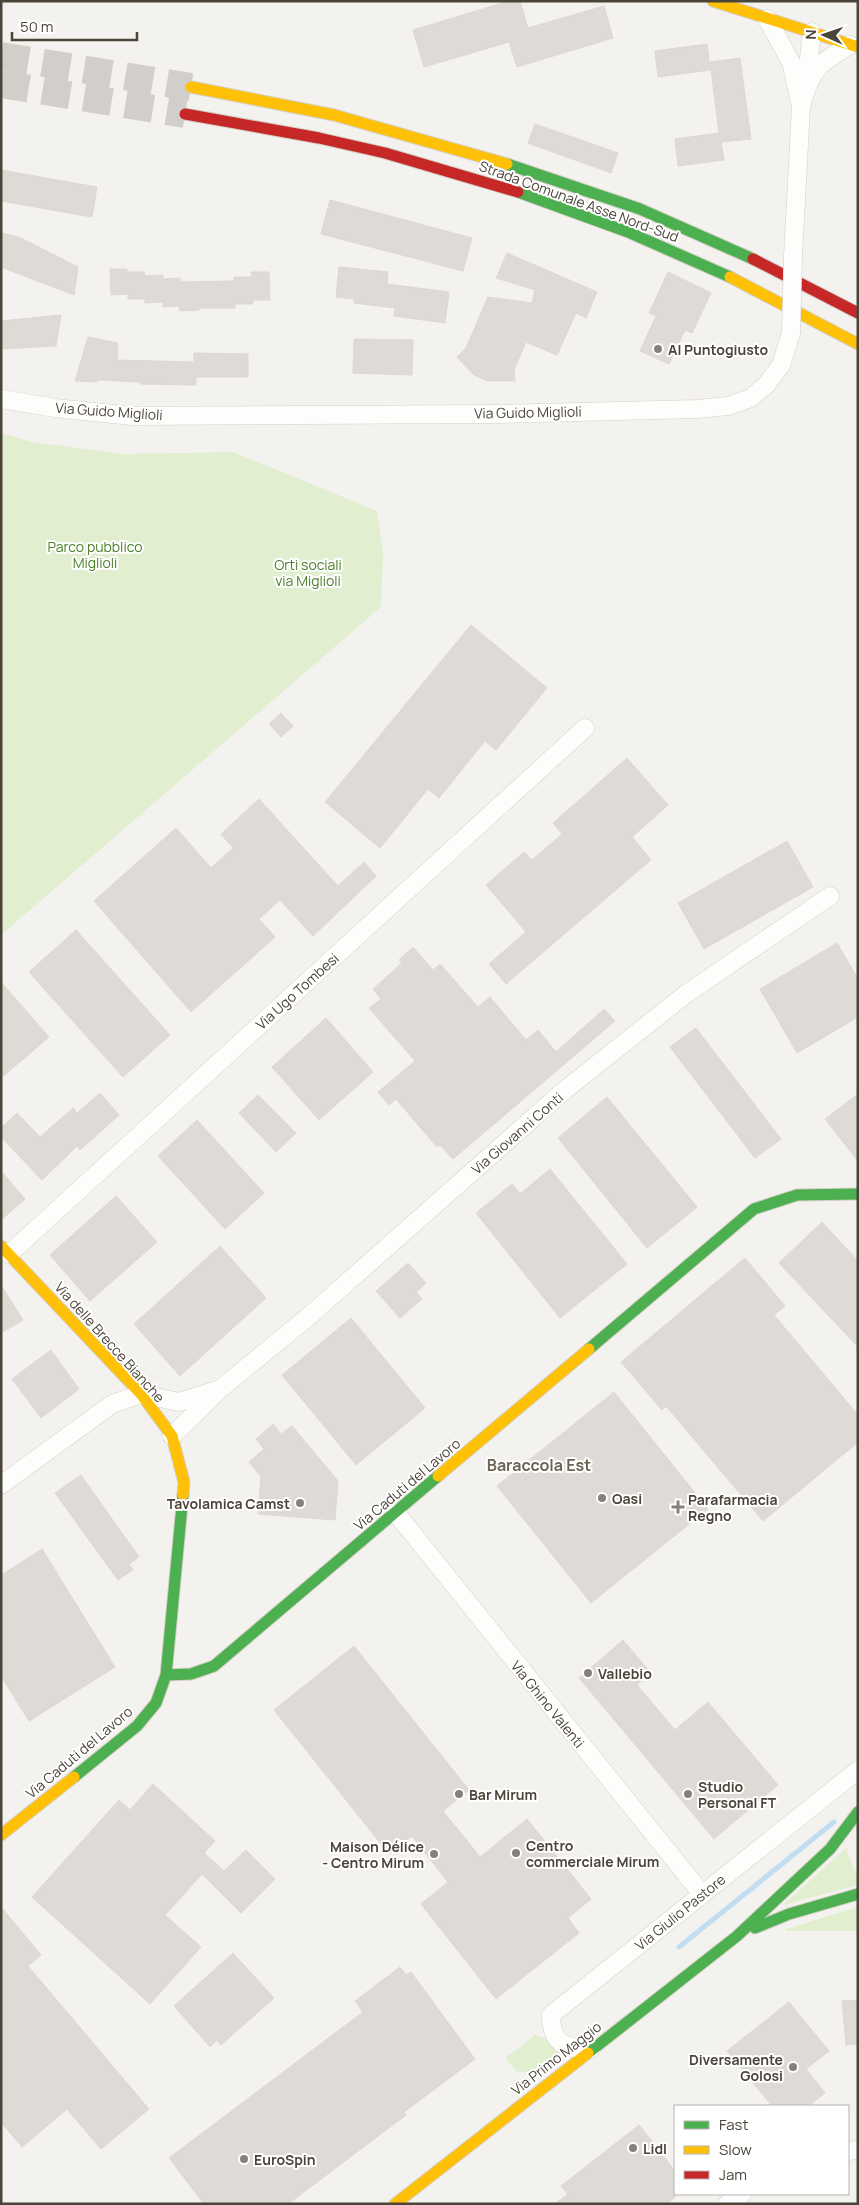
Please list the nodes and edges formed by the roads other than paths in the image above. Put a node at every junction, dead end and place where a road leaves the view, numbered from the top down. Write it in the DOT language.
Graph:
graph roads {
  1 [pos="713,1"];
  2 [pos="767,19"];
  3 [pos="812,32"];
  4 [pos="854,46"];
  5 [pos="790,62"];
  6 [pos="806,84"];
  7 [pos="191,88"];
  8 [pos="801,107"];
  9 [pos="184,114"];
  10 [pos="858,313"];
  11 [pos="858,344"];
  12 [pos="1,399"];
  13 [pos="585,728"];
  14 [pos="830,896"];
  15 [pos="858,1194"];
  16 [pos="5,1250"];
  17 [pos="220,1389"];
  18 [pos="141,1394"];
  19 [pos="172,1436"];
  20 [pos="1,1485"];
  21 [pos="396,1513"];
  22 [pos="166,1675"];
  23 [pos="858,1770"];
  24 [pos="858,1812"];
  25 [pos="858,1820"];
  26 [pos="856,1832"];
  27 [pos="1,1835"];
  28 [pos="702,1894"];
  29 [pos="858,1894"];
  30 [pos="737,1936"];
  31 [pos="591,2050"];
  32 [pos="740,2195"];
  33 [pos="395,2204"];
  34 [pos="727,2204"];
  1 -- 2 [label="main road"];
  2 -- 3 [label="main road"];
  2 -- 5 [label="street, Via Guido Miglioli"];
  3 -- 4 [label="main road"];
  3 -- 5 [label="street"];
  3 -- 6 [label="street, Via Guido Miglioli"];
  4 -- 6 [label="street, Via Guido Miglioli"];
  5 -- 8 [label="street, Via Guido Miglioli"];
  6 -- 8 [label="street, Via Guido Miglioli"];
  7 -- 10 [label="main road, Strada Comunale Asse Nord-Sud"];
  8 -- 12 [label="street, Via Guido Miglioli, bridge"];
  9 -- 11 [label="main road, Strada Comunale Asse Nord-Sud"];
  13 -- 16 [label="street, Via Ugo Tombesi"];
  14 -- 17 [label="street, Via Giovanni Conti"];
  15 -- 21 [label="main road, Via Caduti del Lavoro"];
  16 -- 18 [label="main road, Via delle Brecce Bianche"];
  17 -- 18 [label="street, Via Giovanni Conti"];
  17 -- 19 [label="street, Via Giovanni Conti"];
  18 -- 19 [label="main road, Via delle Brecce Bianche"];
  18 -- 20 [label="street"];
  19 -- 22 [label="main road, Via delle Brecce Bianche"];
  21 -- 22 [label="main road, Via Caduti del Lavoro"];
  21 -- 28 [label="street, Via Ghino Valenti"];
  22 -- 27 [label="main road, Via Caduti del Lavoro"];
  23 -- 28 [label="street, Via Giulio Pastore"];
  24 -- 30 [label="main road, Via Primo Maggio"];
  25 -- 26 [label="main road"];
  28 -- 31 [label="street, Via Giulio Pastore"];
  29 -- 30 [label="main road, Via Primo Maggio"];
  30 -- 31 [label="main road, Via Primo Maggio"];
  31 -- 33 [label="main road, Via Primo Maggio"];
  32 -- 34 [label="street"];
}
